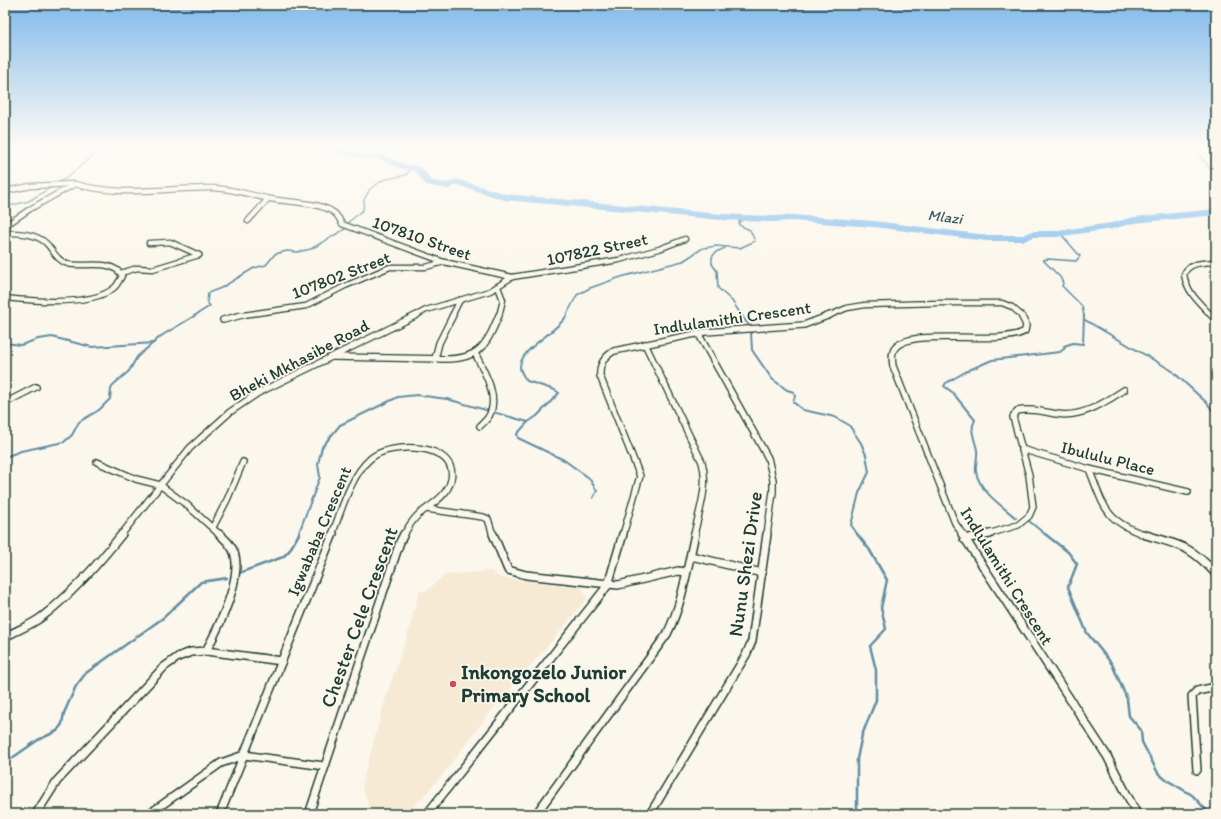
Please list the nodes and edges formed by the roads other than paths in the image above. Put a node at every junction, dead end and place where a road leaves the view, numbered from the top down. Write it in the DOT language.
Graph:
graph roads {
  1 [pos="48,185"];
  2 [pos="72,185"];
  3 [pos="81,185"];
  4 [pos="5,191"];
  5 [pos="268,199"];
  6 [pos="248,221"];
  7 [pos="5,227"];
  8 [pos="7,233"];
  9 [pos="685,239"];
  10 [pos="149,243"];
  11 [pos="444,262"];
  12 [pos="1216,262"];
  13 [pos="121,273"];
  14 [pos="512,277"];
  15 [pos="498,287"];
  16 [pos="5,298"];
  17 [pos="460,300"];
  18 [pos="1216,319"];
  19 [pos="223,320"];
  20 [pos="698,333"];
  21 [pos="644,344"];
  22 [pos="475,354"];
  23 [pos="330,357"];
  24 [pos="435,359"];
  25 [pos="36,387"];
  26 [pos="1124,390"];
  27 [pos="5,404"];
  28 [pos="480,426"];
  29 [pos="1021,449"];
  30 [pos="97,462"];
  31 [pos="243,462"];
  32 [pos="1089,469"];
  33 [pos="161,485"];
  34 [pos="1188,492"];
  35 [pos="427,509"];
  36 [pos="213,527"];
  37 [pos="964,539"];
  38 [pos="691,556"];
  39 [pos="686,572"];
  40 [pos="762,573"];
  41 [pos="1216,574"];
  42 [pos="608,585"];
  43 [pos="5,637"];
  44 [pos="206,652"];
  45 [pos="282,661"];
  46 [pos="1216,687"];
  47 [pos="244,755"];
  48 [pos="324,766"];
  49 [pos="1197,770"];
  50 [pos="36,814"];
  51 [pos="149,814"];
  52 [pos="220,814"];
  53 [pos="309,814"];
  54 [pos="427,814"];
  55 [pos="536,814"];
  56 [pos="650,814"];
  57 [pos="1137,814"];
  1 -- 4 [label="street"];
  2 -- 7 [label="street"];
  3 -- 5 [label="street"];
  5 -- 6 [label="street"];
  5 -- 11 [label="street, 107810 Street"];
  7 -- 8 [label="street"];
  8 -- 13 [label="street"];
  9 -- 14 [label="street, 107822 Street"];
  10 -- 13 [label="street"];
  11 -- 14 [label="street, 107810 Street"];
  11 -- 19 [label="street, 107802 Street"];
  12 -- 18 [label="street"];
  13 -- 16 [label="street"];
  14 -- 15 [label="street, Bheki Mkhasibe Road"];
  15 -- 17 [label="street, Bheki Mkhasibe Road"];
  15 -- 22 [label="street"];
  17 -- 23 [label="street, Bheki Mkhasibe Road"];
  17 -- 24 [label="street"];
  20 -- 21 [label="street, Indlulamithi Crescent"];
  20 -- 37 [label="street, Indlulamithi Crescent"];
  20 -- 40 [label="street, Nunu Shezi Drive"];
  21 -- 38 [label="street"];
  21 -- 42 [label="street, Indlulamithi Crescent"];
  22 -- 24 [label="street"];
  22 -- 28 [label="street"];
  23 -- 24 [label="street"];
  23 -- 33 [label="street, Bheki Mkhasibe Road"];
  25 -- 27 [label="street"];
  26 -- 29 [label="street"];
  29 -- 32 [label="street, Ibululu Place"];
  29 -- 37 [label="street"];
  30 -- 33 [label="street"];
  31 -- 36 [label="street"];
  32 -- 34 [label="street, Ibululu Place"];
  32 -- 41 [label="street"];
  33 -- 36 [label="street"];
  33 -- 43 [label="street, Bheki Mkhasibe Road"];
  35 -- 42 [label="street"];
  35 -- 45 [label="street, Igwababa Crescent"];
  35 -- 48 [label="street, Chester Cele Crescent"];
  36 -- 44 [label="street"];
  37 -- 57 [label="street, Indlulamithi Crescent"];
  38 -- 39 [label="street"];
  38 -- 40 [label="street"];
  39 -- 42 [label="street"];
  39 -- 55 [label="street"];
  40 -- 56 [label="street, Nunu Shezi Drive"];
  42 -- 54 [label="street, Indlulamithi Crescent"];
  44 -- 45 [label="street"];
  44 -- 50 [label="street"];
  45 -- 47 [label="street, Igwababa Crescent"];
  46 -- 49 [label="street"];
  47 -- 48 [label="street"];
  47 -- 51 [label="street"];
  47 -- 52 [label="street, Igwababa Crescent"];
  48 -- 53 [label="street, Chester Cele Crescent"];
}
